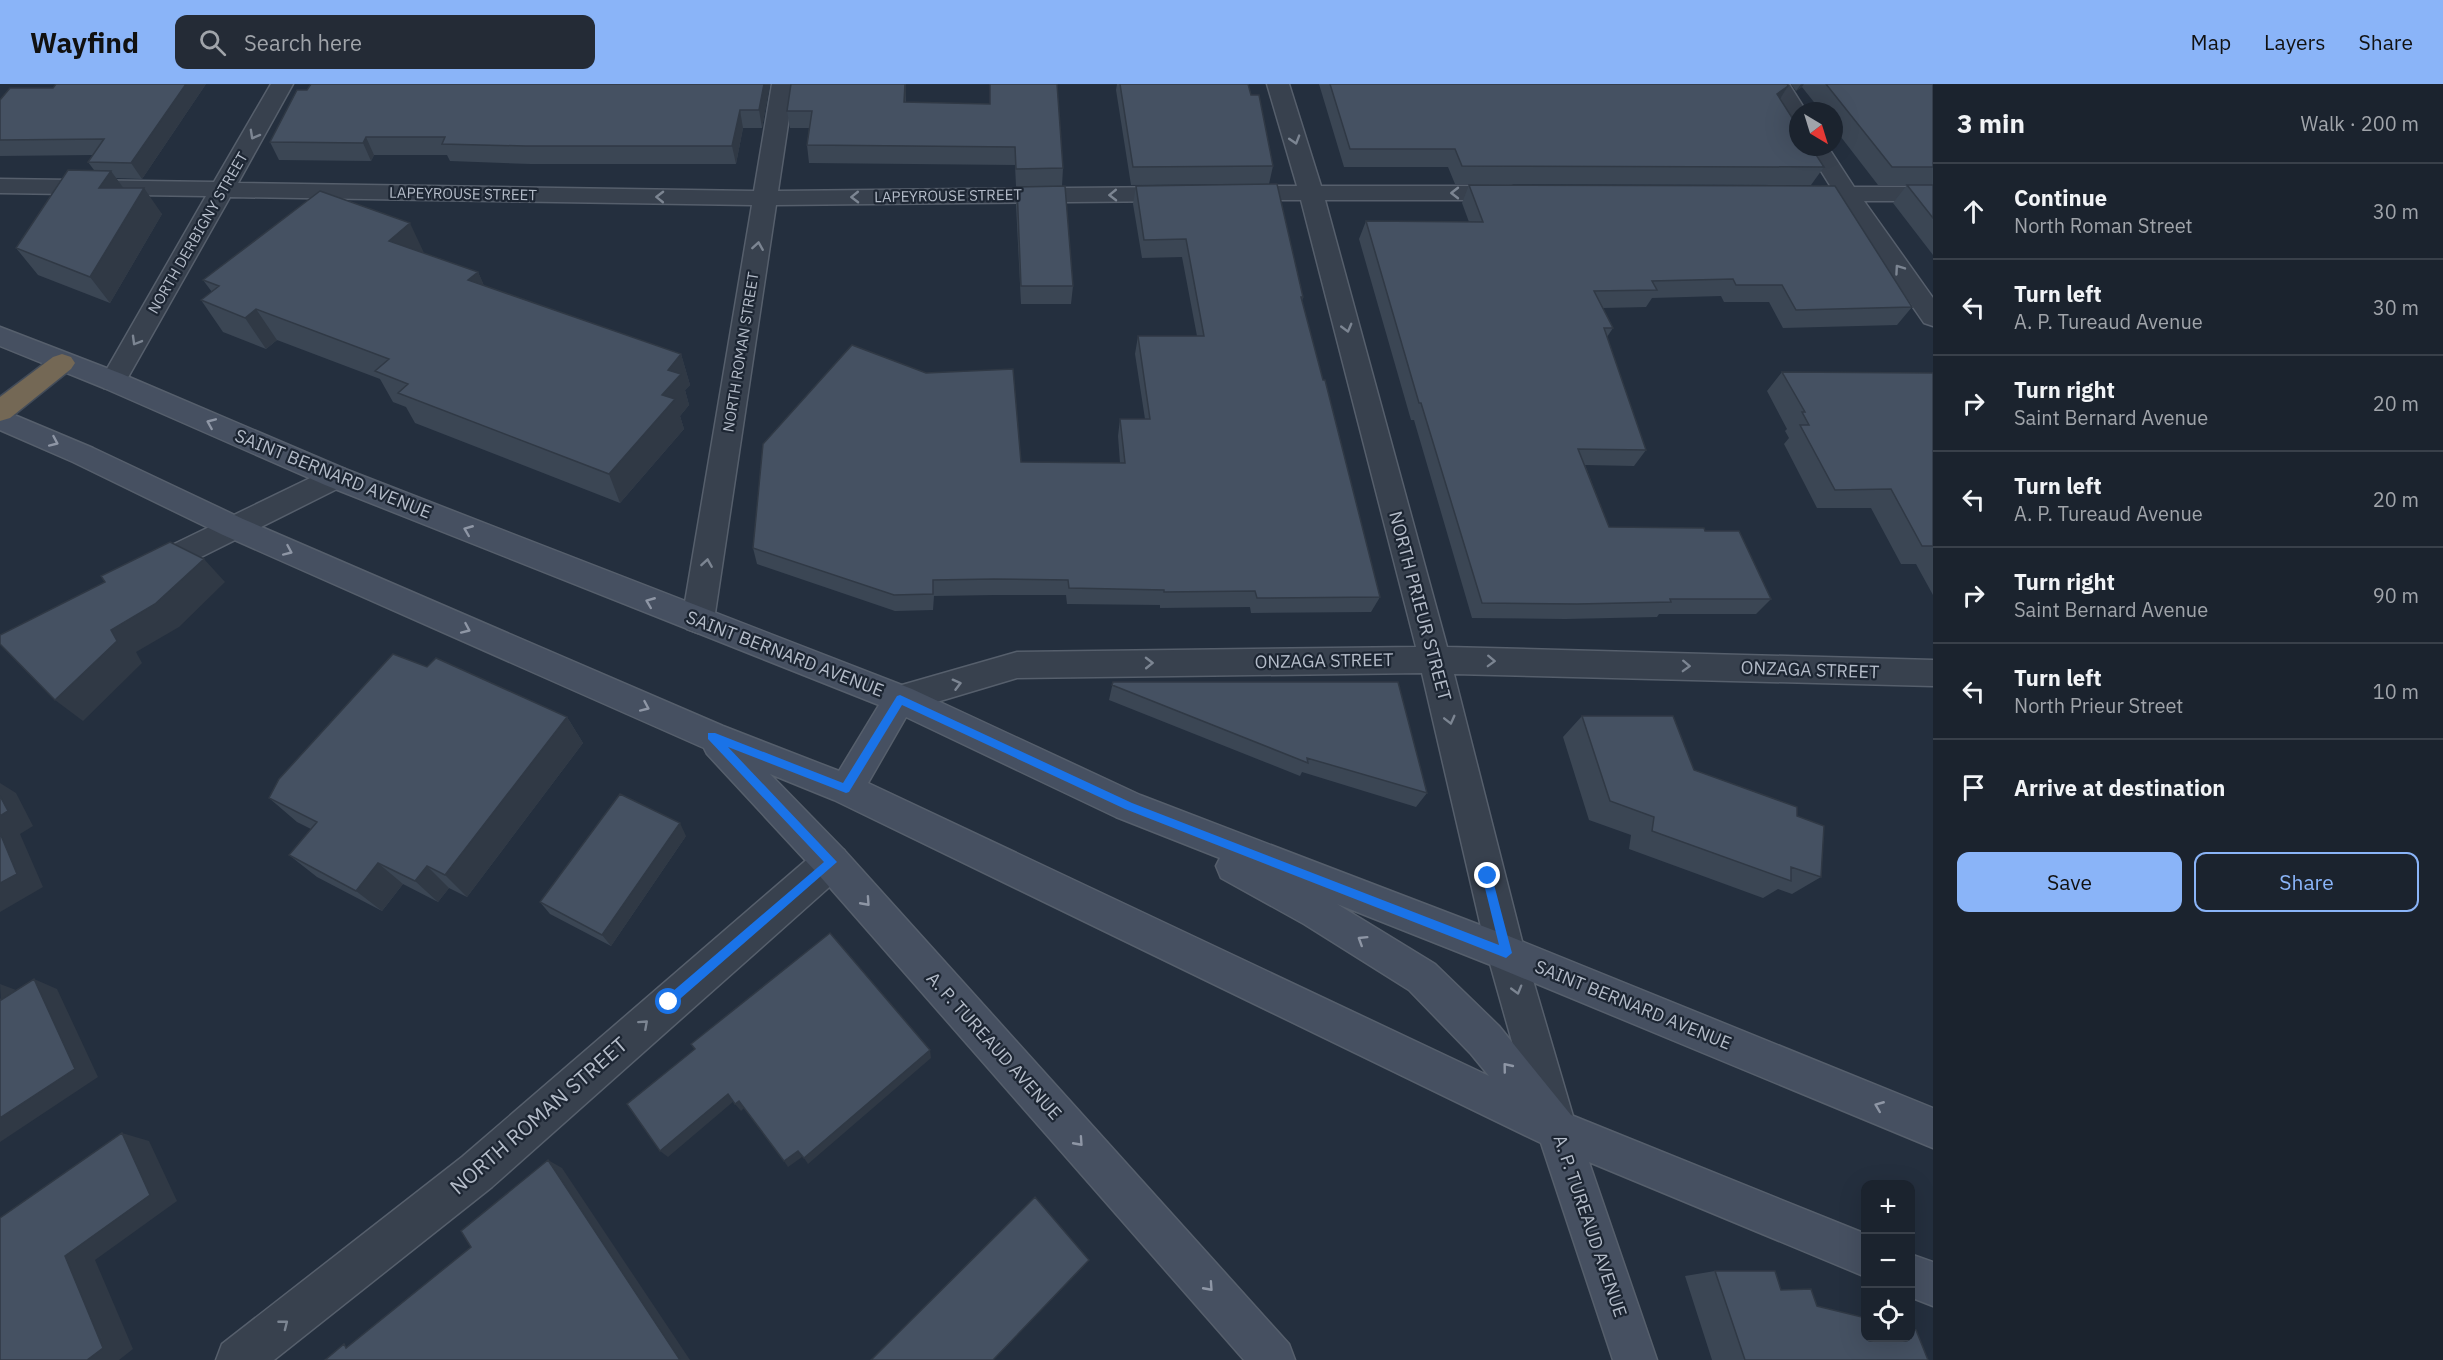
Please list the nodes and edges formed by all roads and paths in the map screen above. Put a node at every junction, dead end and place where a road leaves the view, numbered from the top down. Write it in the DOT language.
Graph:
graph roads {
  1 [pos="282,84"];
  2 [pos="783,84"];
  3 [pos="1278,84"];
  4 [pos="1778,84"];
  5 [pos="1789,102"];
  6 [pos="1823,156"];
  7 [pos="0,186"];
  8 [pos="223,190"];
  9 [pos="1311,193"];
  10 [pos="1537,193"];
  11 [pos="1775,194"];
  12 [pos="1847,194"];
  13 [pos="1933,194"];
  14 [pos="766,198"];
  15 [pos="1933,317"];
  16 [pos="0,336"];
  17 [pos="62,363"];
  18 [pos="113,381"];
  19 [pos="0,411"];
  20 [pos="0,419"];
  21 [pos="335,477"];
  22 [pos="233,527"];
  23 [pos="125,581"];
  24 [pos="698,620"];
  25 [pos="1435,660"];
  26 [pos="1933,673"];
  27 [pos="900,699"];
  28 [pos="711,736"];
  29 [pos="846,789"];
  30 [pos="1128,806"];
  31 [pos="831,862"];
  32 [pos="1506,953"];
  33 [pos="1933,1128"];
  34 [pos="1557,1129"];
  35 [pos="1861,1254"];
  36 [pos="1915,1277"];
  37 [pos="1933,1284"];
  38 [pos="238,1360"];
  39 [pos="1273,1360"];
  40 [pos="1635,1360"];
  1 -- 8 [label="street, NORTH DERBIGNY STREET, one-way"];
  2 -- 14 [label="street, NORTH ROMAN STREET"];
  3 -- 9 [label="street, NORTH PRIEUR STREET, one-way"];
  4 -- 5 [label="street"];
  6 -- 12 [label="street"];
  7 -- 8 [label="street, LAPEYROUSE STREET"];
  14 -- 8 [label="street, LAPEYROUSE STREET, one-way"];
  8 -- 18 [label="street, NORTH DERBIGNY STREET, one-way"];
  10 -- 9 [label="street, LAPEYROUSE STREET, one-way"];
  9 -- 14 [label="street, LAPEYROUSE STREET, one-way"];
  9 -- 25 [label="street, NORTH PRIEUR STREET, one-way"];
  11 -- 12 [label="street"];
  12 -- 13 [label="street"];
  15 -- 12 [label="street, one-way"];
  24 -- 14 [label="street, NORTH ROMAN STREET, one-way"];
  16 -- 17 [label="street, SAINT BERNARD AVENUE"];
  17 -- 18 [label="street, SAINT BERNARD AVENUE"];
  17 -- 19 [label="highway"];
  21 -- 18 [label="street, SAINT BERNARD AVENUE, one-way"];
  20 -- 22 [label="street, one-way"];
  21 -- 22 [label="street"];
  24 -- 21 [label="street, SAINT BERNARD AVENUE, one-way"];
  22 -- 23 [label="street"];
  22 -- 28 [label="street, one-way"];
  24 -- 27 [label="street, SAINT BERNARD AVENUE"];
  25 -- 26 [label="street, ONZAGA STREET, one-way"];
  27 -- 25 [label="street, ONZAGA STREET, one-way"];
  25 -- 32 [label="street, NORTH PRIEUR STREET, one-way"];
  27 -- 29 [label="street"];
  27 -- 30 [label="street, SAINT BERNARD AVENUE"];
  28 -- 29 [label="street"];
  28 -- 31 [label="street, A. P. TUREAUD AVENUE"];
  29 -- 34 [label="street"];
  30 -- 32 [label="street, SAINT BERNARD AVENUE"];
  34 -- 30 [label="street, A. P. TUREAUD AVENUE, one-way"];
  38 -- 31 [label="street, NORTH ROMAN STREET, one-way"];
  31 -- 39 [label="street, A. P. TUREAUD AVENUE, one-way"];
  33 -- 32 [label="street, SAINT BERNARD AVENUE, one-way"];
  32 -- 34 [label="street, NORTH PRIEUR STREET, one-way"];
  34 -- 35 [label="street"];
  34 -- 40 [label="street, A. P. TUREAUD AVENUE"];
  36 -- 37 [label="street"];
}
